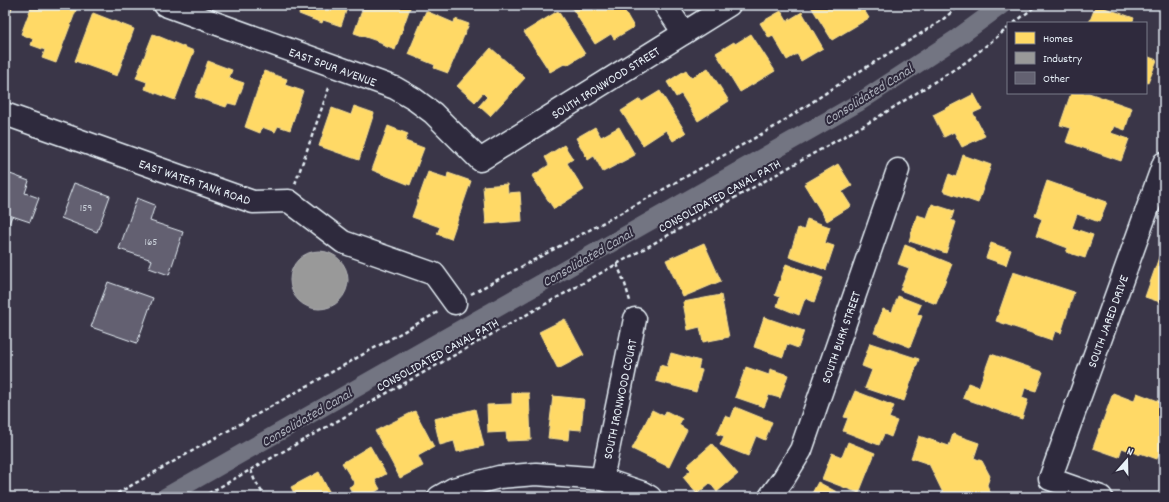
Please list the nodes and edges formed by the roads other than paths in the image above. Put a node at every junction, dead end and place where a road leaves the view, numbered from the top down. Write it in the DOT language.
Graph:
graph roads {
  1 [pos="165,5"];
  2 [pos="665,5"];
  3 [pos="729,5"];
  4 [pos="684,33"];
  5 [pos="5,114"];
  6 [pos="480,160"];
  7 [pos="1164,163"];
  8 [pos="898,170"];
  9 [pos="1157,203"];
  10 [pos="455,303"];
  11 [pos="635,319"];
  12 [pos="602,479"];
  13 [pos="439,497"];
  14 [pos="650,497"];
  15 [pos="770,497"];
  16 [pos="1102,497"];
  1 -- 6 [label="street, EAST SPUR AVENUE"];
  2 -- 4 [label="street"];
  3 -- 4 [label="street, SOUTH IRONWOOD STREET"];
  4 -- 6 [label="street, SOUTH IRONWOOD STREET"];
  5 -- 10 [label="street, EAST WATER TANK ROAD"];
  7 -- 9 [label="street, SOUTH JARED DRIVE"];
  8 -- 15 [label="street, SOUTH BURK STREET"];
  9 -- 16 [label="street, SOUTH JARED DRIVE"];
  11 -- 12 [label="street, SOUTH IRONWOOD COURT"];
  12 -- 13 [label="street"];
  12 -- 14 [label="street"];
}
